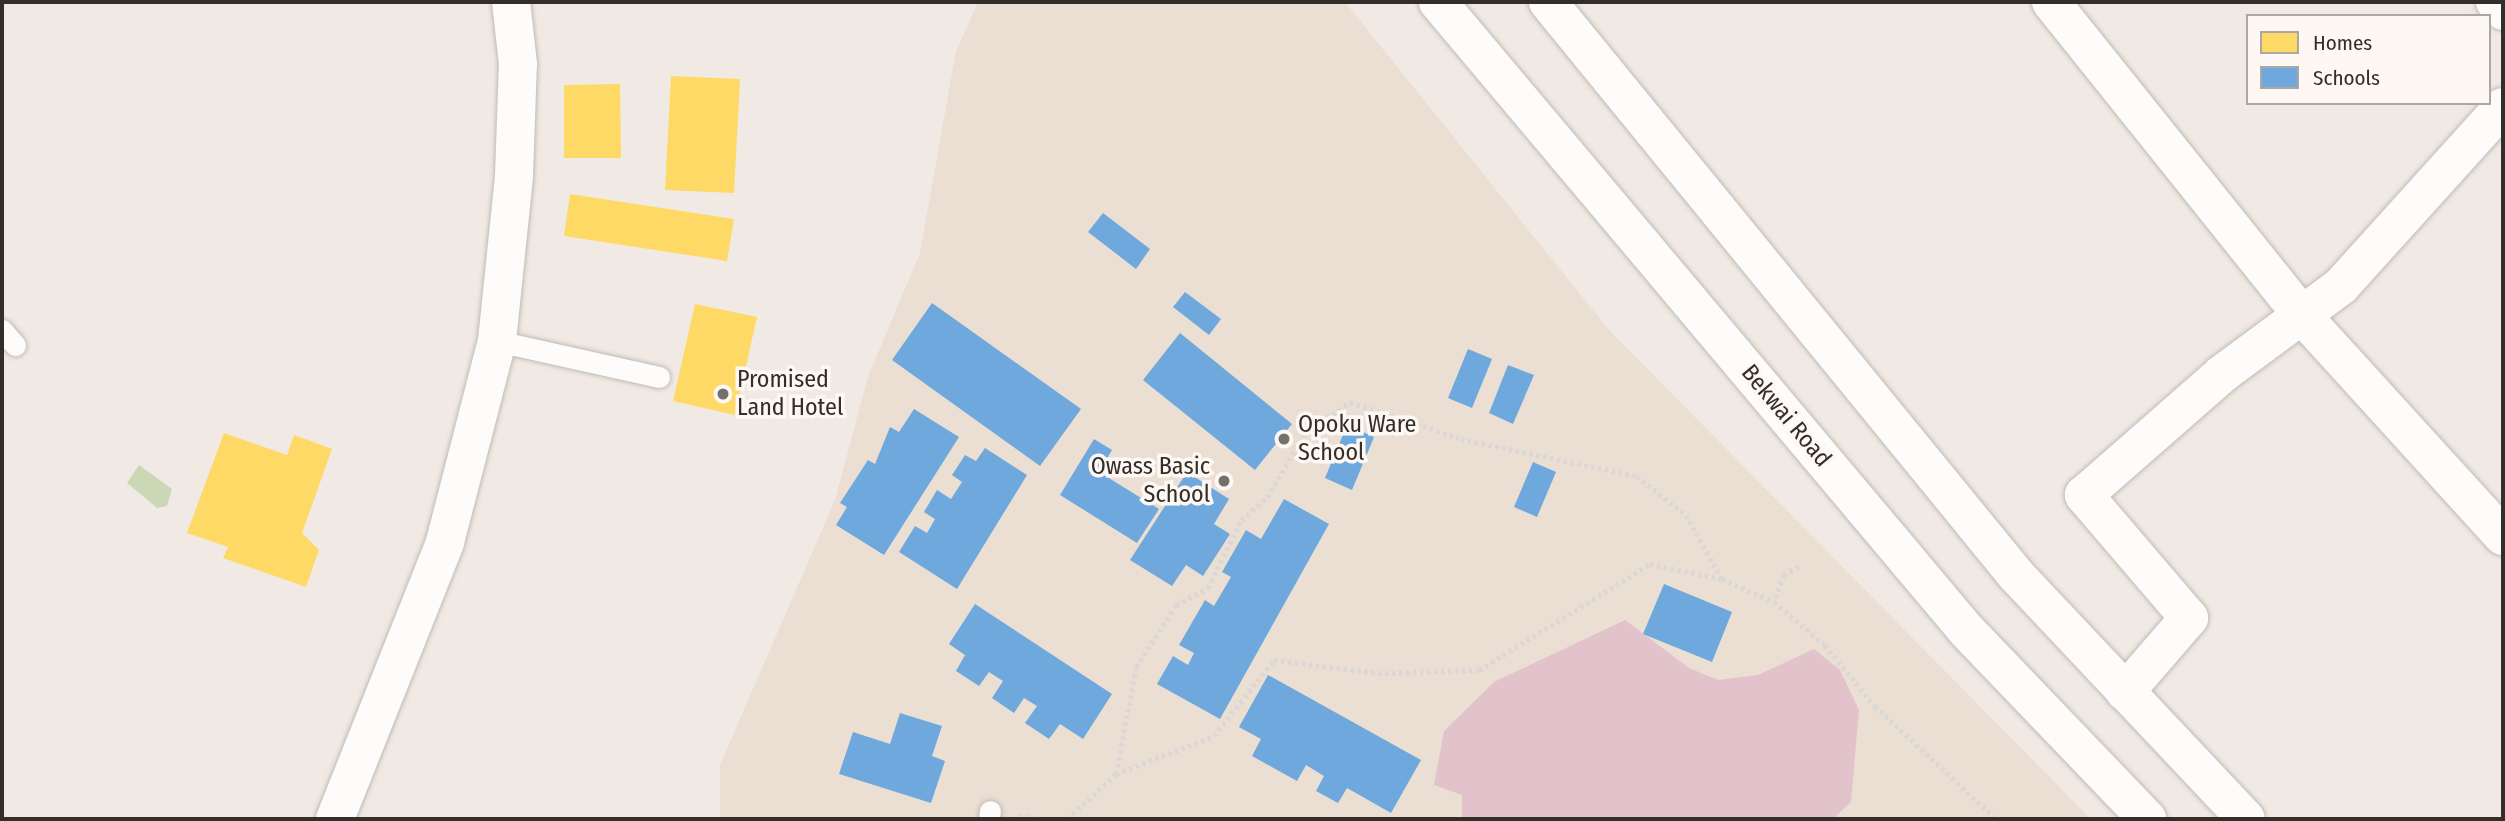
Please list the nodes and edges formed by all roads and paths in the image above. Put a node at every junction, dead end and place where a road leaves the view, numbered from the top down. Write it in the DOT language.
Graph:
graph roads {
  1 [pos="510,2"];
  2 [pos="1438,2"];
  3 [pos="1548,2"];
  4 [pos="2051,2"];
  5 [pos="2495,2"];
  6 [pos="2503,11"];
  7 [pos="2503,107"];
  8 [pos="2299,312"];
  9 [pos="497,341"];
  10 [pos="659,377"];
  11 [pos="2503,536"];
  12 [pos="1799,567"];
  13 [pos="1722,579"];
  14 [pos="1774,602"];
  15 [pos="2125,692"];
  16 [pos="1116,774"];
  17 [pos="335,819"];
  18 [pos="1067,819"];
  19 [pos="1996,819"];
  20 [pos="2147,819"];
  21 [pos="2246,819"];
  1 -- 9 [label="main road"];
  2 -- 20 [label="main road, Bekwai Road"];
  3 -- 15 [label="main road"];
  4 -- 8 [label="main road"];
  5 -- 6 [label="main road"];
  7 -- 8 [label="main road"];
  8 -- 11 [label="main road"];
  8 -- 15 [label="main road"];
  9 -- 10 [label="lane"];
  9 -- 17 [label="main road"];
  12 -- 14 [label="path"];
  13 -- 14 [label="path"];
  13 -- 16 [label="path"];
  13 -- 16 [label="path"];
  14 -- 19 [label="path"];
  15 -- 21 [label="main road"];
  16 -- 18 [label="path"];
}
